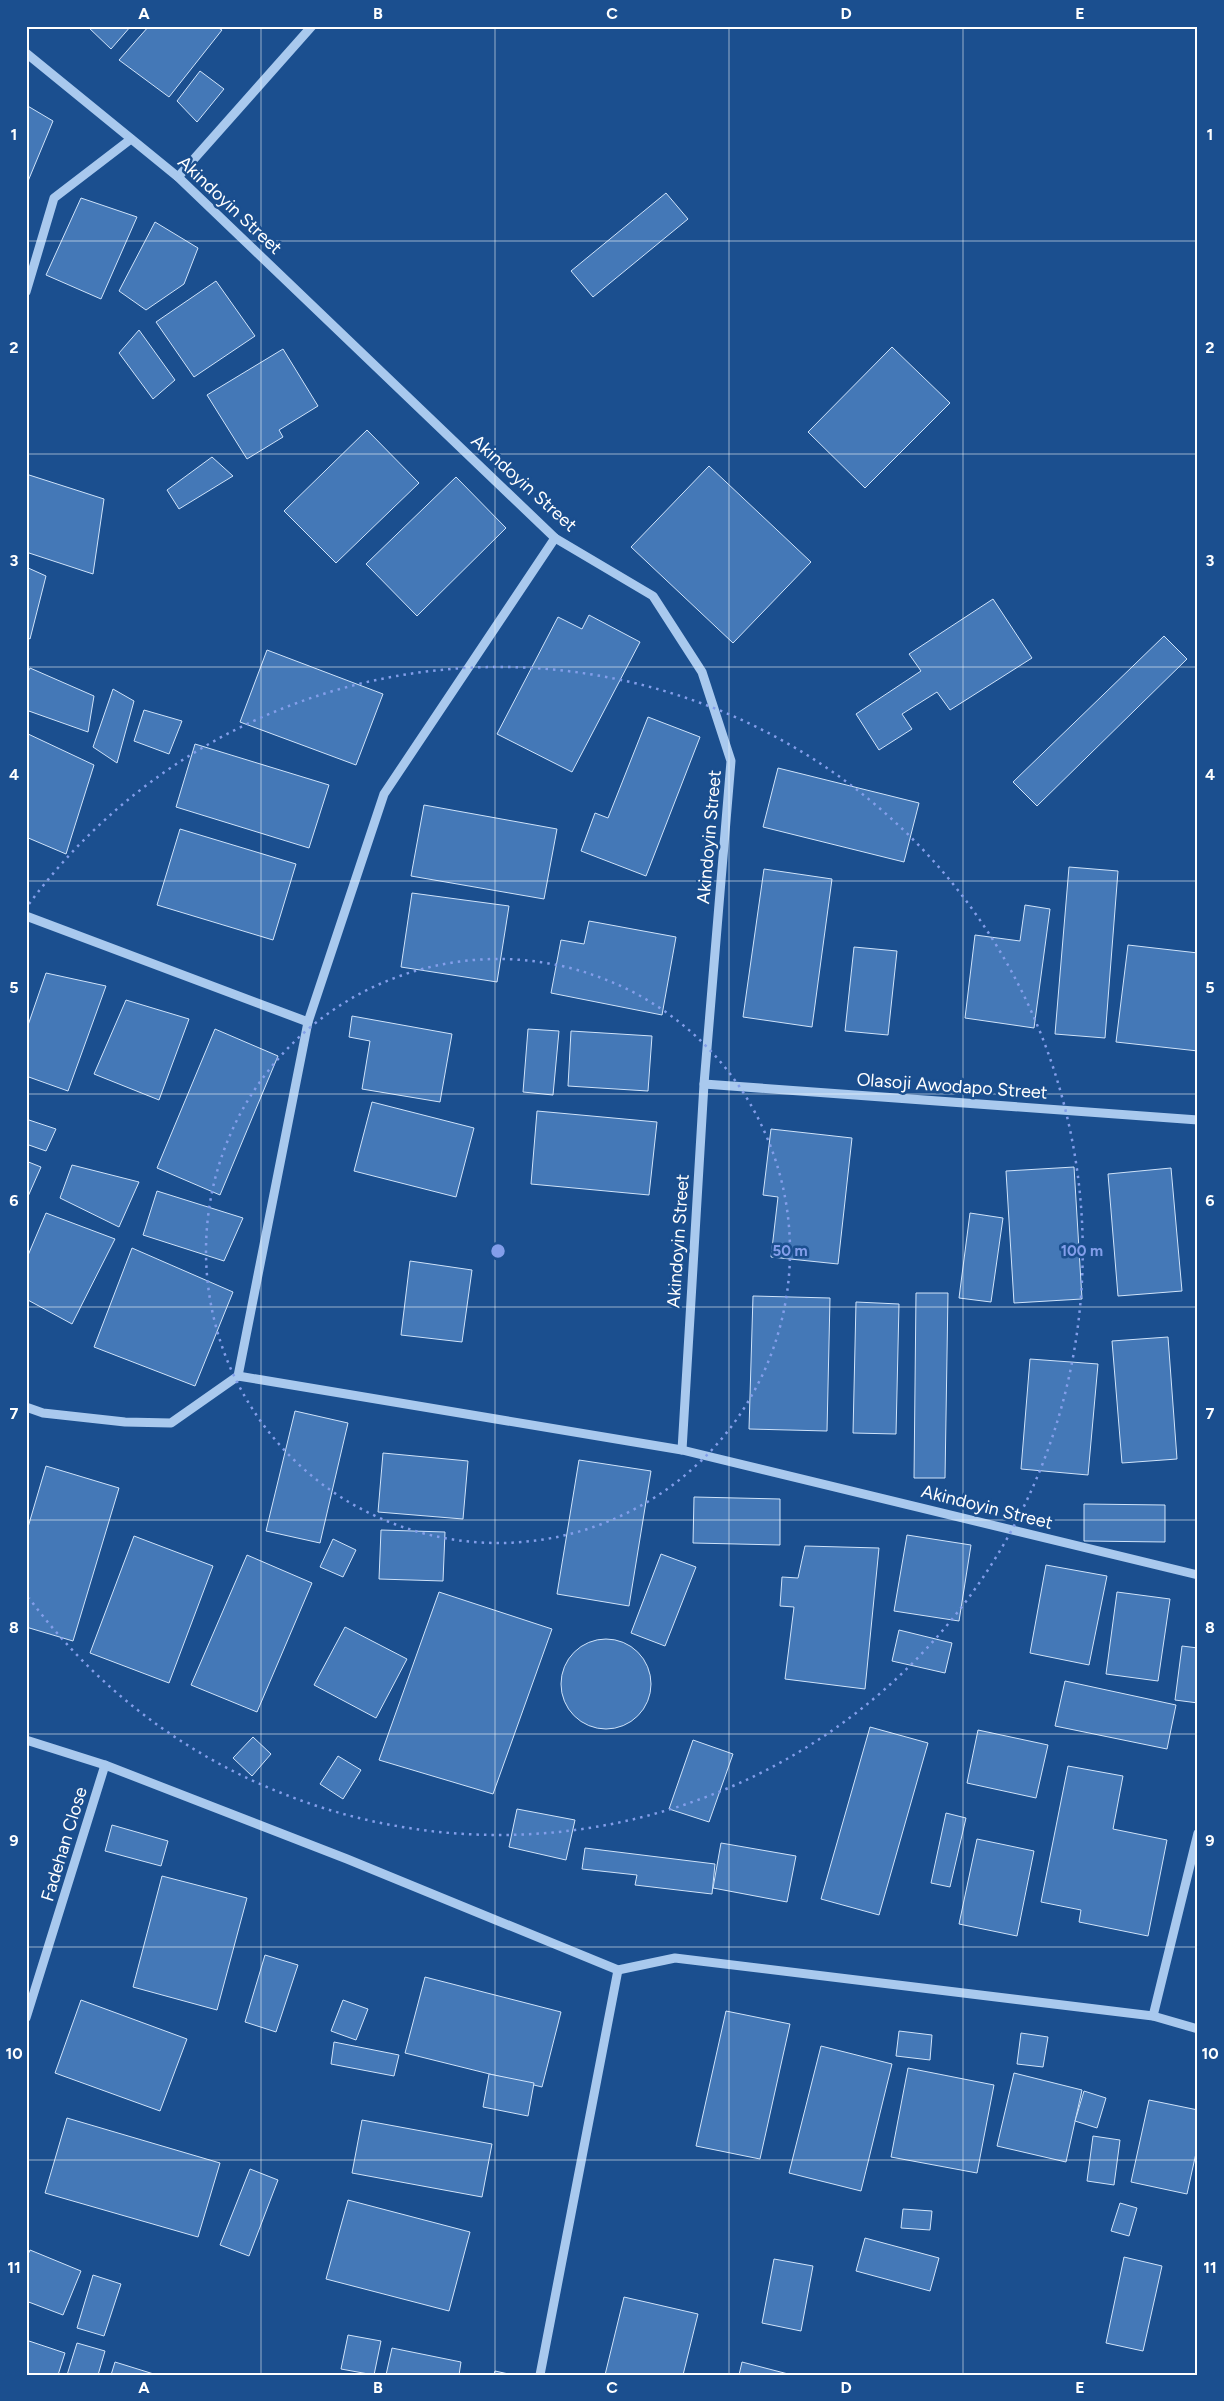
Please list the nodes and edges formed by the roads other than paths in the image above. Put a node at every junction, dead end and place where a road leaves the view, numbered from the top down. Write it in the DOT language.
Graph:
graph roads {
  1 [pos="312,26"];
  2 [pos="26,53"];
  3 [pos="132,139"];
  4 [pos="178,177"];
  5 [pos="26,292"];
  6 [pos="555,538"];
  7 [pos="26,916"];
  8 [pos="308,1022"];
  9 [pos="704,1084"];
  10 [pos="1198,1120"];
  11 [pos="238,1376"];
  12 [pos="26,1407"];
  13 [pos="682,1450"];
  14 [pos="1198,1575"];
  15 [pos="26,1740"];
  16 [pos="105,1765"];
  17 [pos="1198,1833"];
  18 [pos="618,1970"];
  19 [pos="1153,2016"];
  20 [pos="26,2018"];
  21 [pos="1198,2029"];
  22 [pos="540,2375"];
  1 -- 4 [label="street"];
  2 -- 3 [label="street, Akindoyin Street"];
  3 -- 4 [label="street, Akindoyin Street"];
  3 -- 5 [label="street"];
  4 -- 6 [label="street, Akindoyin Street"];
  6 -- 8 [label="street"];
  6 -- 9 [label="street, Akindoyin Street"];
  7 -- 8 [label="street"];
  8 -- 11 [label="street"];
  9 -- 10 [label="street, Olasoji Awodapo Street"];
  9 -- 13 [label="street, Akindoyin Street"];
  11 -- 12 [label="street"];
  11 -- 13 [label="street, Akindoyin Street"];
  13 -- 14 [label="street, Akindoyin Street"];
  15 -- 16 [label="street"];
  16 -- 18 [label="street"];
  16 -- 20 [label="street, Fadehan Close"];
  17 -- 19 [label="street"];
  18 -- 19 [label="street"];
  18 -- 22 [label="street"];
  19 -- 21 [label="street"];
}
